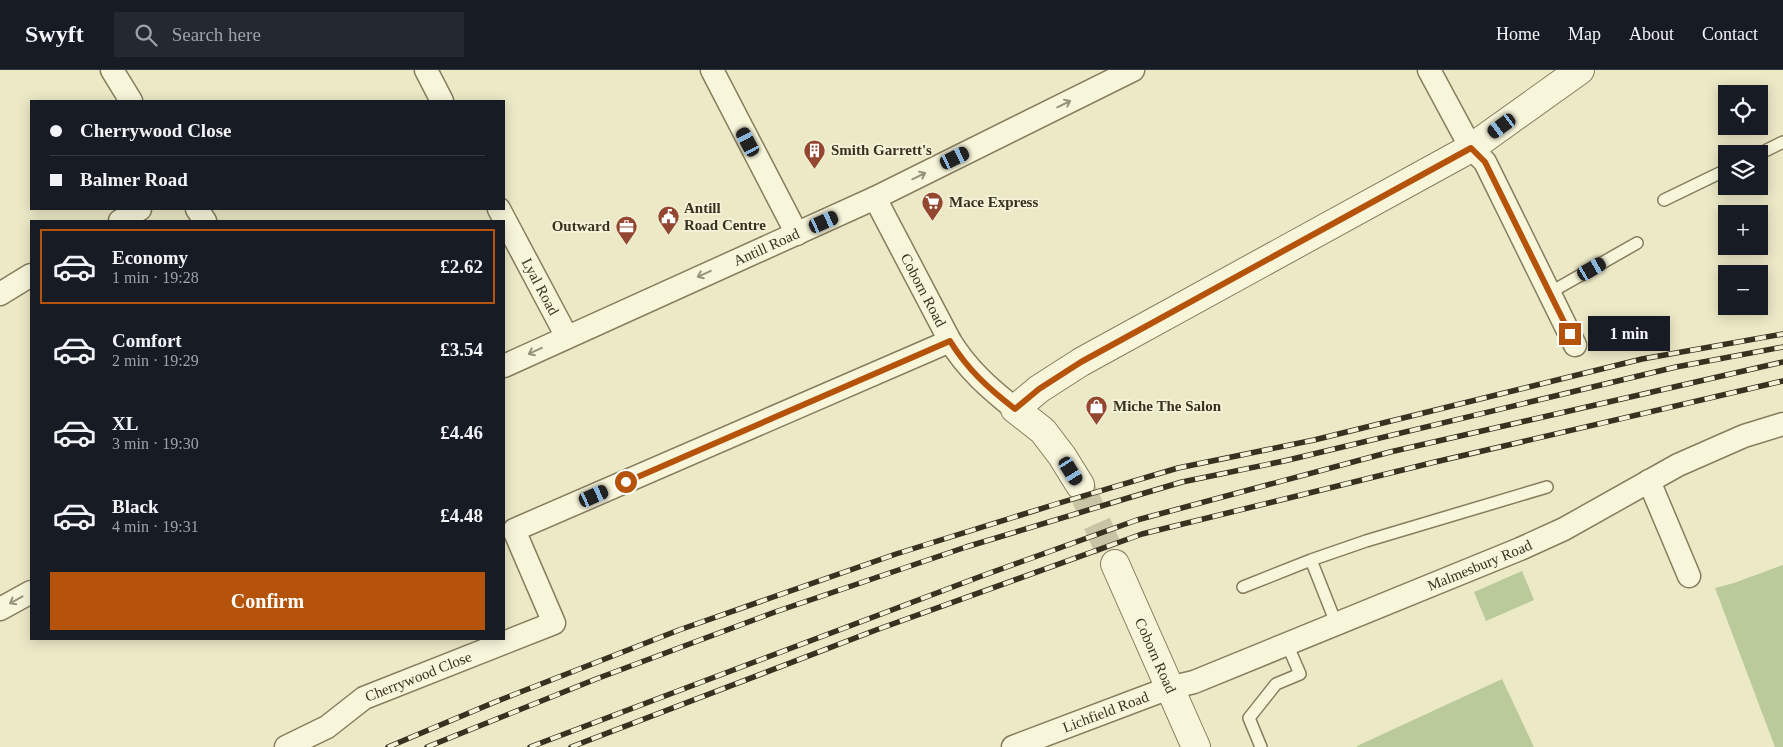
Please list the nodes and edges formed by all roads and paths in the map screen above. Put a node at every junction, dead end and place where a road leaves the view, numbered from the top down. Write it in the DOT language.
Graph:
graph roads {
  1 [pos="426,70"];
  2 [pos="712,70"];
  3 [pos="1133,70"];
  4 [pos="1430,70"];
  5 [pos="1580,70"];
  6 [pos="115,71"];
  7 [pos="130,100"];
  8 [pos="441,100"];
  9 [pos="1783,142"];
  10 [pos="1471,148"];
  11 [pos="1768,150"];
  12 [pos="1718,174"];
  13 [pos="875,198"];
  14 [pos="1664,200"];
  15 [pos="138,210"];
  16 [pos="122,220"];
  17 [pos="505,220"];
  18 [pos="797,234"];
  19 [pos="1637,243"];
  20 [pos="30,276"];
  21 [pos="1551,292"];
  22 [pos="0,294"];
  23 [pos="567,337"];
  24 [pos="950,341"];
  25 [pos="1575,345"];
  26 [pos="505,366"];
  27 [pos="1015,409"];
  28 [pos="1783,424"];
  29 [pos="1649,481"];
  30 [pos="1080,485"];
  31 [pos="1547,487"];
  32 [pos="1311,560"];
  33 [pos="1115,564"];
  34 [pos="1689,576"];
  35 [pos="1243,587"];
  36 [pos="30,593"];
  37 [pos="0,609"];
  38 [pos="1336,623"];
  39 [pos="1286,644"];
  40 [pos="1169,688"];
  41 [pos="286,747"];
  42 [pos="1013,747"];
  43 [pos="1196,747"];
  44 [pos="1261,747"];
  1 -- 8 [label="street"];
  2 -- 18 [label="street"];
  13 -- 3 [label="street, Antill Road, one-way"];
  4 -- 10 [label="street"];
  5 -- 10 [label="street"];
  6 -- 7 [label="street"];
  9 -- 11 [label="lane"];
  10 -- 21 [label="street"];
  10 -- 27 [label="street"];
  12 -- 14 [label="lane"];
  13 -- 18 [label="street, Antill Road"];
  13 -- 24 [label="street, Coborn Road"];
  15 -- 16 [label="street"];
  17 -- 23 [label="street, Lyal Road"];
  18 -- 23 [label="street, Antill Road, one-way"];
  19 -- 21 [label="lane"];
  20 -- 22 [label="street"];
  21 -- 25 [label="street"];
  23 -- 26 [label="street, Antill Road, one-way"];
  24 -- 27 [label="street, Coborn Road"];
  24 -- 41 [label="street, Cherrywood Close"];
  27 -- 30 [label="street, Coborn Road"];
  28 -- 29 [label="street, Malmesbury Road"];
  29 -- 34 [label="street"];
  29 -- 38 [label="street, Malmesbury Road"];
  31 -- 32 [label="lane"];
  32 -- 35 [label="lane"];
  32 -- 38 [label="lane"];
  33 -- 40 [label="street, Coborn Road"];
  36 -- 37 [label="street, one-way"];
  38 -- 39 [label="street, Malmesbury Road"];
  39 -- 40 [label="street, Malmesbury Road"];
  39 -- 44 [label="lane"];
  40 -- 42 [label="street, Lichfield Road"];
  40 -- 43 [label="street, Coborn Road"];
}
